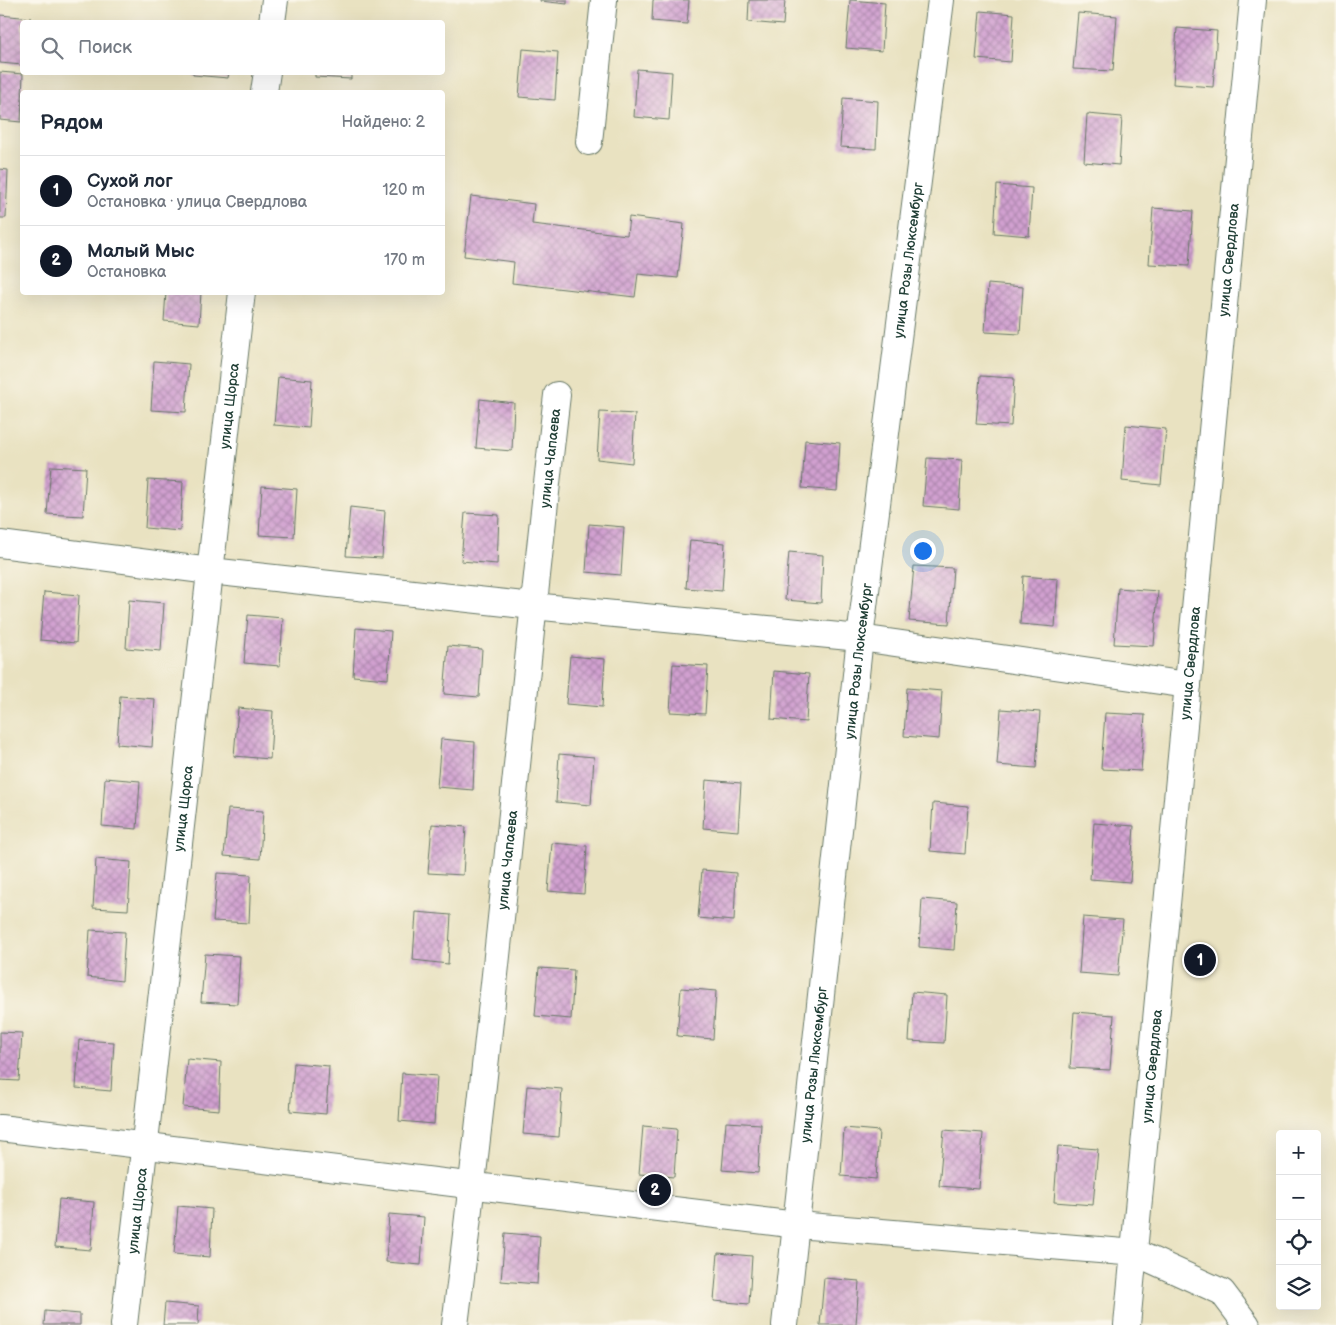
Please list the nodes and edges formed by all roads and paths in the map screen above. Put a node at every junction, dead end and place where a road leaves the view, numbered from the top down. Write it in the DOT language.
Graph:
graph roads {
  1 [pos="275,0"];
  2 [pos="604,0"];
  3 [pos="941,0"];
  4 [pos="1253,0"];
  5 [pos="272,20"];
  6 [pos="267,75"];
  7 [pos="264,90"];
  8 [pos="588,142"];
  9 [pos="242,295"];
  10 [pos="557,395"];
  11 [pos="0,544"];
  12 [pos="210,571"];
  13 [pos="533,606"];
  14 [pos="860,638"];
  15 [pos="1188,685"];
  16 [pos="0,1128"];
  17 [pos="144,1145"];
  18 [pos="473,1185"];
  19 [pos="797,1225"];
  20 [pos="1136,1253"];
  21 [pos="124,1325"];
  22 [pos="455,1325"];
  23 [pos="785,1325"];
  24 [pos="1127,1325"];
  25 [pos="1247,1325"];
  1 -- 5 [label="street"];
  2 -- 8 [label="street"];
  3 -- 14 [label="street, улица Розы Люксембург"];
  4 -- 15 [label="street, улица Свердлова"];
  6 -- 7 [label="street"];
  9 -- 12 [label="street, улица Щорса"];
  10 -- 13 [label="street, улица Чапаева"];
  11 -- 12 [label="street"];
  12 -- 13 [label="street"];
  12 -- 17 [label="street, улица Щорса"];
  13 -- 14 [label="street"];
  13 -- 18 [label="street, улица Чапаева"];
  14 -- 15 [label="street"];
  14 -- 19 [label="street, улица Розы Люксембург"];
  15 -- 20 [label="street, улица Свердлова"];
  16 -- 17 [label="street"];
  17 -- 18 [label="street"];
  17 -- 21 [label="street, улица Щорса"];
  18 -- 19 [label="street"];
  18 -- 22 [label="street, улица Чапаева"];
  19 -- 20 [label="street"];
  19 -- 23 [label="street, улица Розы Люксембург"];
  20 -- 24 [label="street, улица Свердлова"];
  20 -- 25 [label="street"];
}
